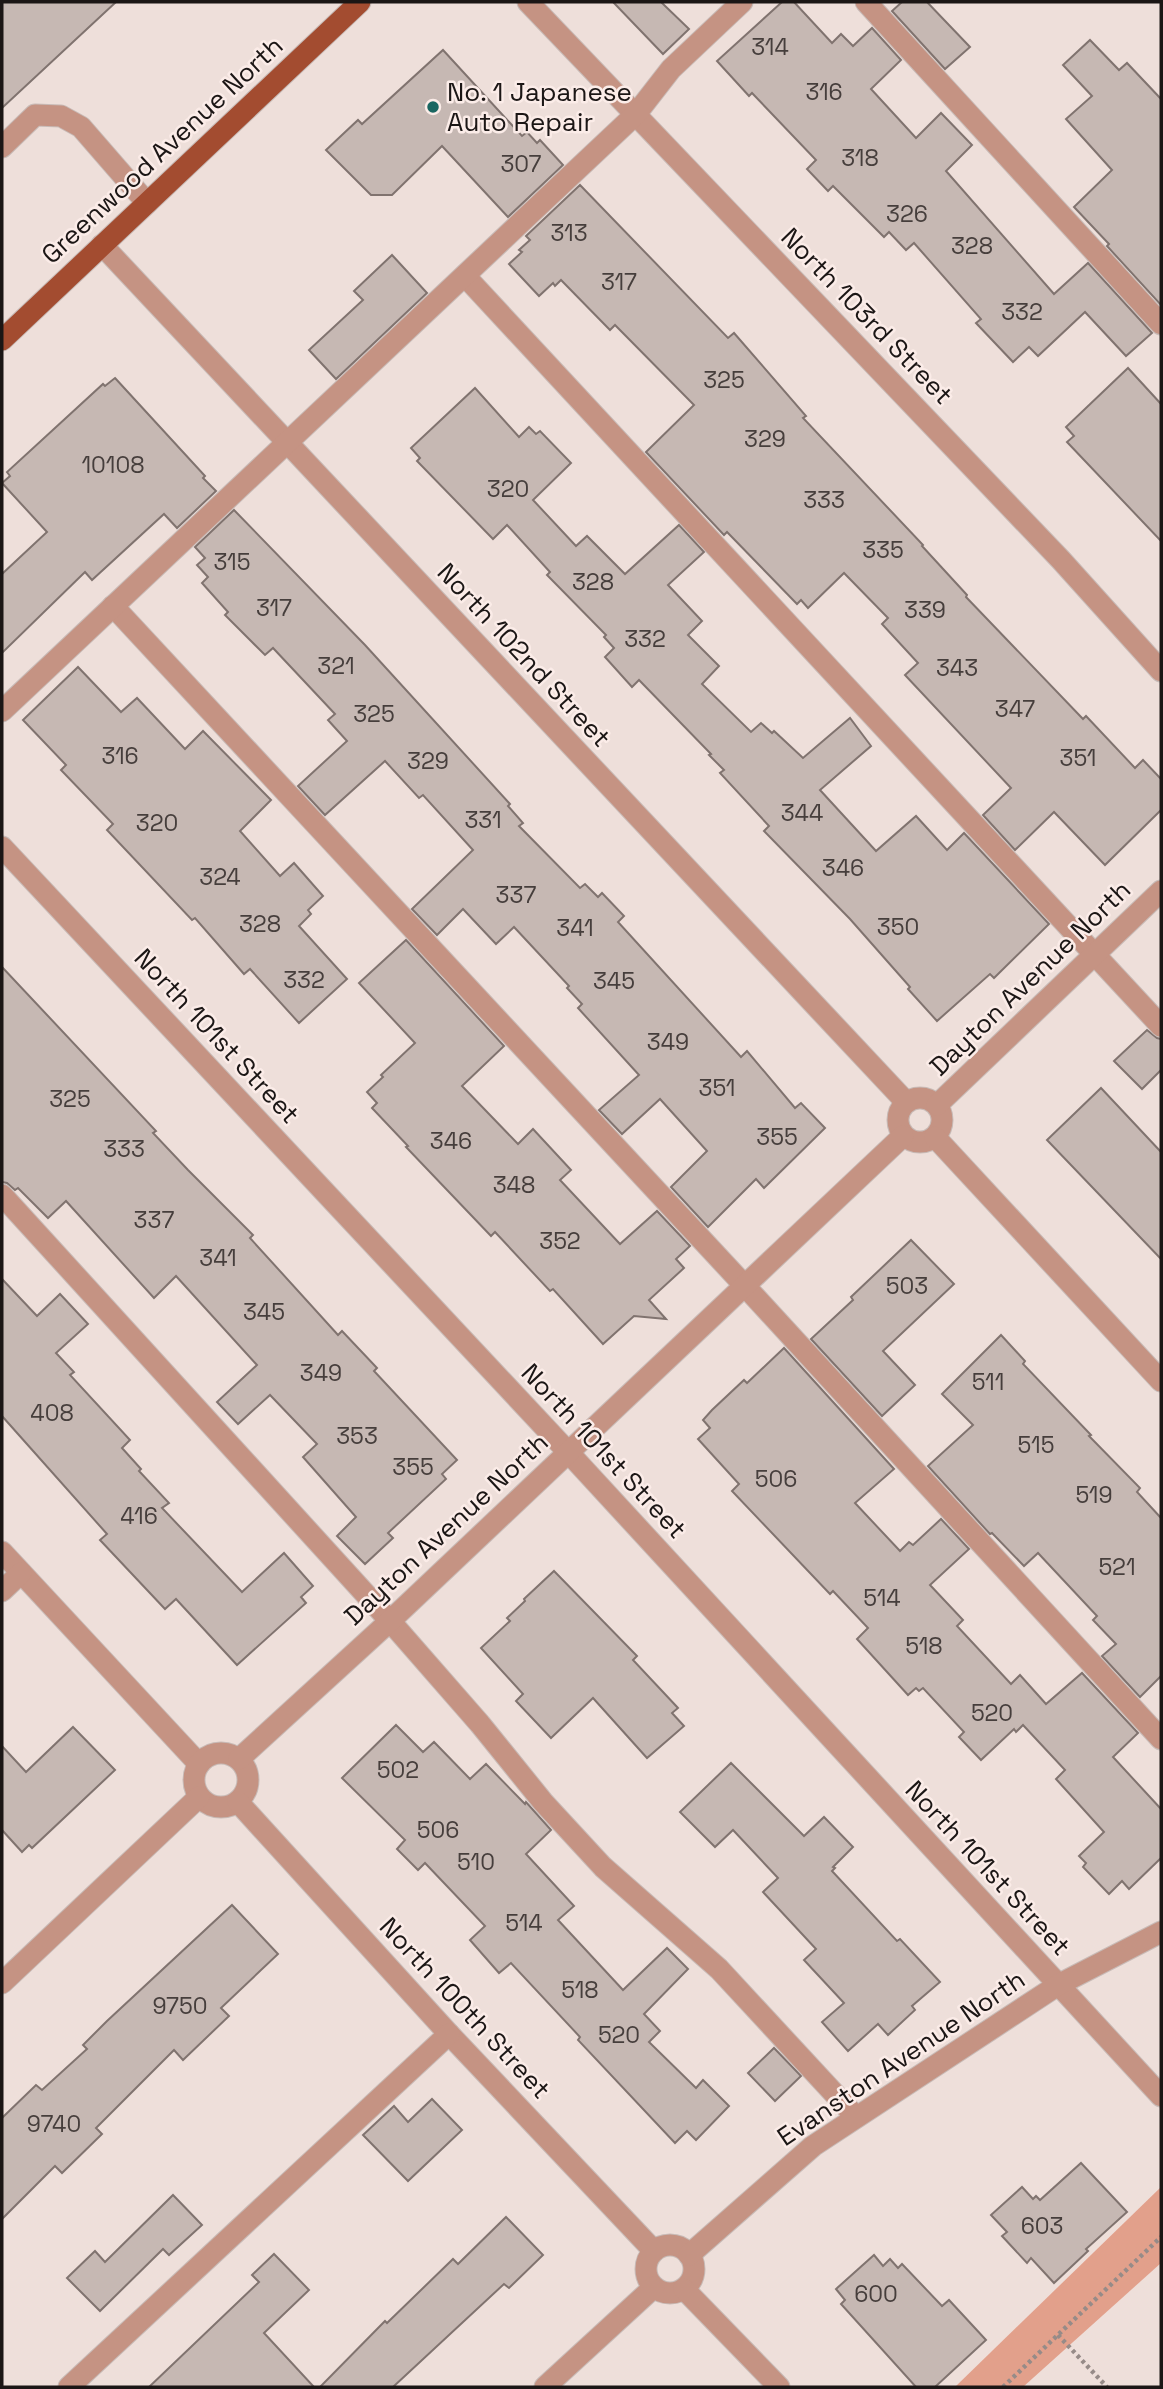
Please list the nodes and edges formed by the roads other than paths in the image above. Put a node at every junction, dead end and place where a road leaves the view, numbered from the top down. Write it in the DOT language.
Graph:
graph roads {
  1 [pos="360,2"];
  2 [pos="528,2"];
  3 [pos="742,2"];
  4 [pos="866,2"];
  5 [pos="635,114"];
  6 [pos="2,147"];
  7 [pos="146,203"];
  8 [pos="102,245"];
  9 [pos="465,276"];
  10 [pos="1161,324"];
  11 [pos="2,340"];
  12 [pos="285,443"];
  13 [pos="113,606"];
  14 [pos="1161,671"];
  15 [pos="2,711"];
  16 [pos="2,847"];
  17 [pos="1161,891"];
  18 [pos="1095,954"];
  19 [pos="1161,1026"];
  20 [pos="906,1102"];
  21 [pos="937,1105"];
  22 [pos="904,1136"];
  23 [pos="935,1137"];
  24 [pos="2,1195"];
  25 [pos="744,1285"];
  26 [pos="1161,1381"];
  27 [pos="568,1452"];
  28 [pos="2,1552"];
  29 [pos="21,1573"];
  30 [pos="2,1591"];
  31 [pos="390,1621"];
  32 [pos="1161,1739"];
  33 [pos="239,1759"];
  34 [pos="199,1764"];
  35 [pos="199,1797"];
  36 [pos="238,1802"];
  37 [pos="1161,1932"];
  38 [pos="2,1983"];
  39 [pos="1058,1984"];
  40 [pos="449,2034"];
  41 [pos="1161,2096"];
  42 [pos="856,2117"];
  43 [pos="654,2251"];
  44 [pos="689,2255"];
  45 [pos="654,2287"];
  46 [pos="684,2289"];
  47 [pos="69,2387"];
  48 [pos="545,2387"];
  49 [pos="779,2387"];
  1 -- 7 [label="main road, Greenwood Avenue North"];
  2 -- 5 [label="street, North 103rd Street"];
  3 -- 5 [label="street"];
  4 -- 10 [label="street"];
  5 -- 9 [label="street"];
  5 -- 14 [label="street, North 103rd Street"];
  6 -- 7 [label="street"];
  7 -- 8 [label="main road, Greenwood Avenue North"];
  8 -- 11 [label="main road, Greenwood Avenue North"];
  8 -- 12 [label="street, North 102nd Street"];
  9 -- 12 [label="street"];
  9 -- 18 [label="street"];
  12 -- 13 [label="street"];
  12 -- 20 [label="street, North 102nd Street"];
  13 -- 15 [label="street"];
  13 -- 25 [label="street"];
  16 -- 27 [label="street, North 101st Street"];
  17 -- 18 [label="street, Dayton Avenue North"];
  18 -- 19 [label="street"];
  18 -- 21 [label="street, Dayton Avenue North"];
  20 -- 21 [label="street"];
  20 -- 22 [label="street"];
  21 -- 23 [label="street"];
  22 -- 23 [label="street"];
  22 -- 25 [label="street, Dayton Avenue North"];
  23 -- 26 [label="street"];
  24 -- 31 [label="street"];
  25 -- 27 [label="street, Dayton Avenue North"];
  25 -- 32 [label="street"];
  27 -- 31 [label="street, Dayton Avenue North"];
  27 -- 39 [label="street, North 101st Street"];
  28 -- 29 [label="street"];
  29 -- 30 [label="street"];
  29 -- 34 [label="street"];
  31 -- 33 [label="street, Dayton Avenue North"];
  31 -- 42 [label="street"];
  33 -- 34 [label="street"];
  33 -- 36 [label="street"];
  34 -- 35 [label="street"];
  35 -- 36 [label="street"];
  35 -- 38 [label="street"];
  36 -- 40 [label="street, North 100th Street"];
  37 -- 39 [label="street, Evanston Avenue North"];
  39 -- 41 [label="street, North 101st Street"];
  39 -- 42 [label="street, Evanston Avenue North"];
  40 -- 43 [label="street, North 100th Street"];
  40 -- 47 [label="street"];
  42 -- 44 [label="street, Evanston Avenue North"];
  43 -- 44 [label="street"];
  43 -- 45 [label="street"];
  44 -- 46 [label="street"];
  45 -- 46 [label="street"];
  45 -- 48 [label="street"];
  46 -- 49 [label="street"];
}
